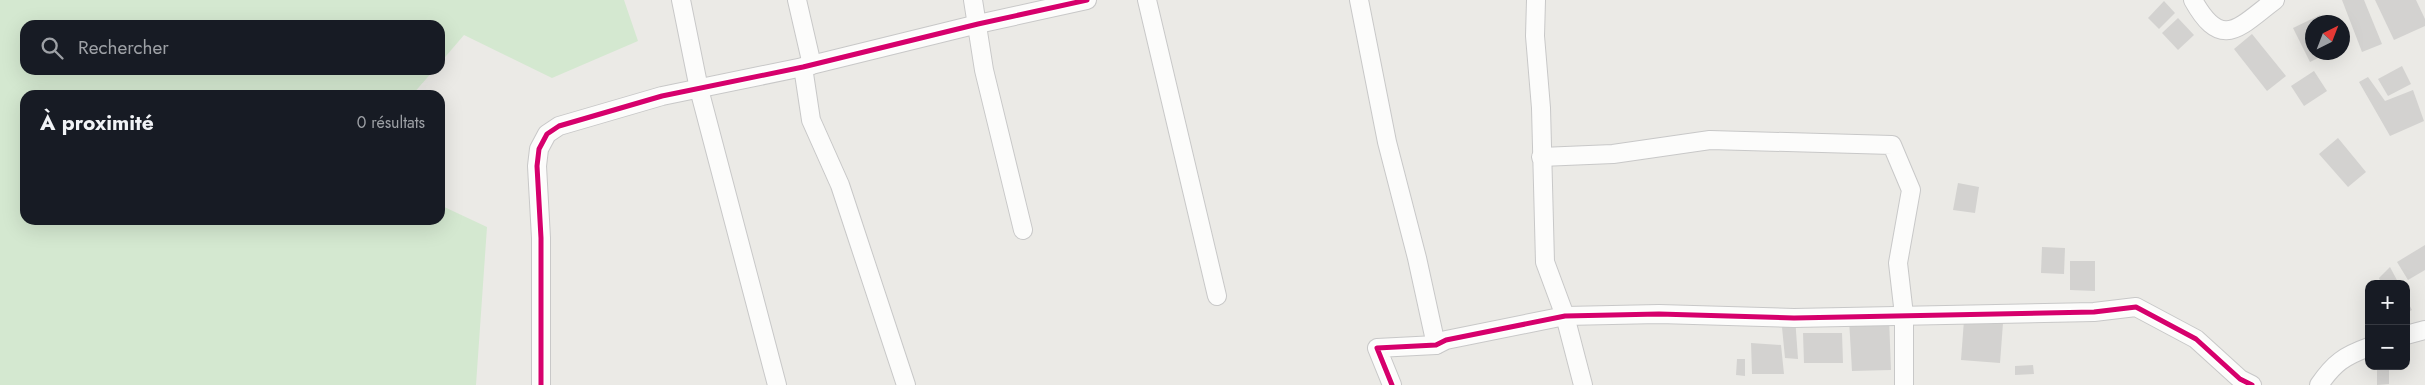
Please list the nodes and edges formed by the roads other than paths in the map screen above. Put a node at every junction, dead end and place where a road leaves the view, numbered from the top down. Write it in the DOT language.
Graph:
graph roads {
  1 [pos="681,0"];
  2 [pos="797,0"];
  3 [pos="973,0"];
  4 [pos="1087,0"];
  5 [pos="1147,0"];
  6 [pos="1359,0"];
  7 [pos="1536,0"];
  8 [pos="2193,0"];
  9 [pos="2275,0"];
  10 [pos="978,24"];
  11 [pos="807,66"];
  12 [pos="699,88"];
  13 [pos="1541,157"];
  14 [pos="1023,230"];
  15 [pos="1217,296"];
  16 [pos="1904,315"];
  17 [pos="1564,316"];
  18 [pos="2425,330"];
  19 [pos="2410,335"];
  20 [pos="1436,345"];
  21 [pos="2365,348"];
  22 [pos="541,385"];
  23 [pos="777,385"];
  24 [pos="906,385"];
  25 [pos="1392,385"];
  26 [pos="1583,385"];
  27 [pos="1904,385"];
  28 [pos="2252,385"];
  29 [pos="2319,385"];
  1 -- 12 [label="street"];
  2 -- 11 [label="street"];
  3 -- 10 [label="street"];
  4 -- 10 [label="street"];
  5 -- 15 [label="street"];
  6 -- 20 [label="street"];
  7 -- 13 [label="street"];
  8 -- 9 [label="street"];
  10 -- 11 [label="street"];
  10 -- 14 [label="street"];
  11 -- 12 [label="street"];
  11 -- 24 [label="street"];
  12 -- 22 [label="street"];
  12 -- 23 [label="street"];
  13 -- 16 [label="street"];
  13 -- 17 [label="street"];
  16 -- 17 [label="street"];
  16 -- 27 [label="street"];
  16 -- 28 [label="street"];
  17 -- 20 [label="street"];
  17 -- 26 [label="street"];
  18 -- 19 [label="street"];
  20 -- 25 [label="street"];
  21 -- 29 [label="street"];
}
